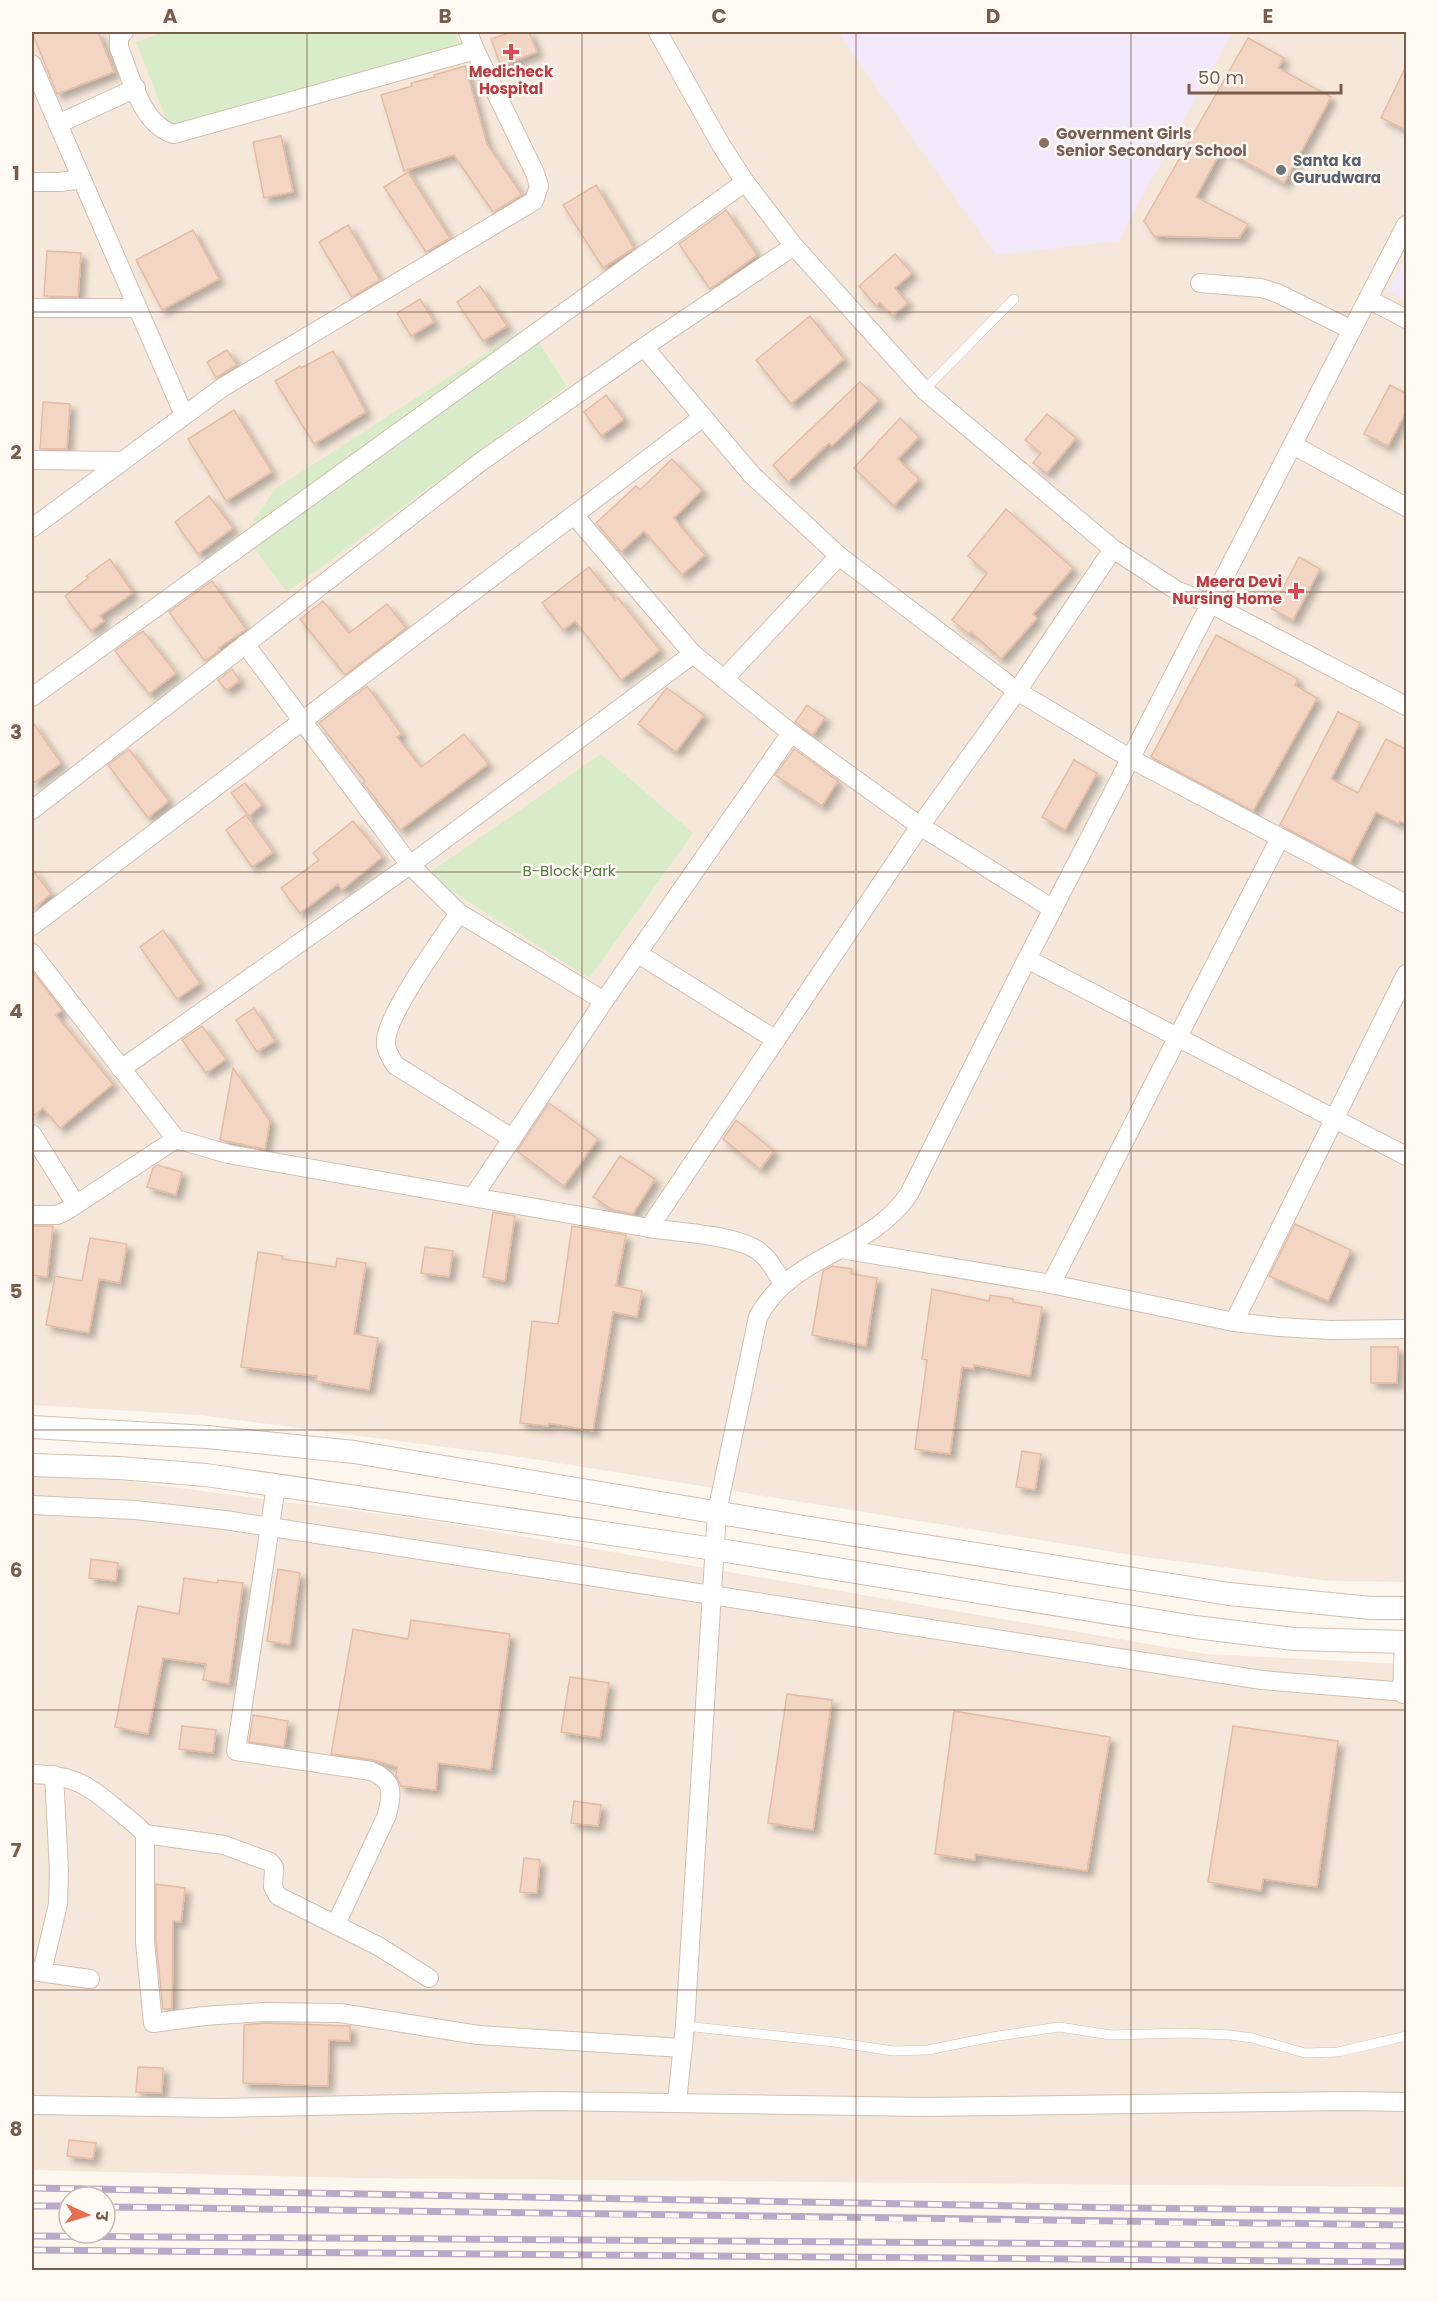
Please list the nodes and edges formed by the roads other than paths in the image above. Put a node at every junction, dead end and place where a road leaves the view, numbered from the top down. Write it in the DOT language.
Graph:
graph roads {
  1 [pos="124,32"];
  2 [pos="468,32"];
  3 [pos="658,32"];
  4 [pos="475,50"];
  5 [pos="32,64"];
  6 [pos="136,88"];
  7 [pos="58,124"];
  8 [pos="81,179"];
  9 [pos="32,182"];
  10 [pos="745,182"];
  11 [pos="1407,225"];
  12 [pos="794,246"];
  13 [pos="1200,283"];
  14 [pos="1014,299"];
  15 [pos="1368,299"];
  16 [pos="32,308"];
  17 [pos="138,308"];
  18 [pos="1407,319"];
  19 [pos="1352,330"];
  20 [pos="644,347"];
  21 [pos="924,390"];
  22 [pos="184,415"];
  23 [pos="703,417"];
  24 [pos="1293,445"];
  25 [pos="32,460"];
  26 [pos="121,461"];
  27 [pos="1407,507"];
  28 [pos="574,515"];
  29 [pos="32,528"];
  30 [pos="1113,549"];
  31 [pos="839,556"];
  32 [pos="1211,604"];
  33 [pos="245,644"];
  34 [pos="693,654"];
  35 [pos="724,679"];
  36 [pos="1017,691"];
  37 [pos="32,697"];
  38 [pos="1407,706"];
  39 [pos="303,720"];
  40 [pos="791,732"];
  41 [pos="1131,759"];
  42 [pos="32,810"];
  43 [pos="920,826"];
  44 [pos="1280,838"];
  45 [pos="410,865"];
  46 [pos="1407,904"];
  47 [pos="1053,909"];
  48 [pos="459,913"];
  49 [pos="32,926"];
  50 [pos="32,953"];
  51 [pos="637,953"];
  52 [pos="1027,959"];
  53 [pos="1407,974"];
  54 [pos="604,1001"];
  55 [pos="1178,1037"];
  56 [pos="776,1040"];
  57 [pos="121,1069"];
  58 [pos="1335,1119"];
  59 [pos="32,1134"];
  60 [pos="512,1138"];
  61 [pos="176,1139"];
  62 [pos="1407,1156"];
  63 [pos="473,1197"];
  64 [pos="75,1203"];
  65 [pos="32,1215"];
  66 [pos="649,1228"];
  67 [pos="841,1249"];
  68 [pos="783,1283"];
  69 [pos="1051,1284"];
  70 [pos="1234,1322"];
  71 [pos="1407,1329"];
  72 [pos="32,1427"];
  73 [pos="32,1465"];
  74 [pos="276,1486"];
  75 [pos="32,1505"];
  76 [pos="717,1512"];
  77 [pos="271,1527"];
  78 [pos="714,1549"];
  79 [pos="711,1595"];
  80 [pos="1407,1608"];
  81 [pos="1406,1642"];
  82 [pos="1405,1692"];
  83 [pos="32,1774"];
  84 [pos="54,1776"];
  85 [pos="145,1834"];
  86 [pos="336,1924"];
  87 [pos="37,1972"];
  88 [pos="429,1978"];
  89 [pos="90,1979"];
  90 [pos="685,2026"];
  91 [pos="1407,2036"];
  92 [pos="683,2048"];
  93 [pos="677,2102"];
  94 [pos="1407,2102"];
  95 [pos="32,2105"];
  1 -- 6 [label="street"];
  2 -- 4 [label="street"];
  3 -- 10 [label="street"];
  4 -- 6 [label="street"];
  4 -- 22 [label="street"];
  5 -- 7 [label="street"];
  6 -- 7 [label="street"];
  7 -- 8 [label="street"];
  8 -- 9 [label="street"];
  8 -- 17 [label="street"];
  10 -- 12 [label="street"];
  10 -- 37 [label="street"];
  11 -- 15 [label="street"];
  12 -- 20 [label="street"];
  12 -- 21 [label="street"];
  13 -- 19 [label="street"];
  14 -- 21 [label="lane"];
  15 -- 18 [label="street"];
  15 -- 19 [label="street"];
  16 -- 17 [label="street"];
  17 -- 22 [label="street"];
  19 -- 24 [label="street"];
  20 -- 23 [label="street"];
  20 -- 33 [label="street"];
  21 -- 30 [label="street"];
  22 -- 26 [label="street"];
  23 -- 28 [label="street"];
  23 -- 31 [label="street"];
  24 -- 27 [label="street"];
  24 -- 32 [label="street"];
  25 -- 26 [label="street"];
  26 -- 29 [label="street"];
  28 -- 34 [label="street"];
  28 -- 39 [label="street"];
  30 -- 32 [label="street"];
  30 -- 36 [label="street"];
  31 -- 35 [label="street"];
  31 -- 36 [label="street"];
  32 -- 38 [label="street"];
  32 -- 41 [label="street"];
  33 -- 39 [label="street"];
  33 -- 42 [label="street"];
  34 -- 35 [label="street"];
  34 -- 45 [label="street"];
  35 -- 40 [label="street"];
  36 -- 41 [label="street"];
  36 -- 43 [label="street"];
  39 -- 45 [label="street"];
  39 -- 49 [label="street"];
  40 -- 43 [label="street"];
  40 -- 51 [label="street"];
  41 -- 44 [label="street"];
  41 -- 47 [label="street"];
  43 -- 47 [label="street"];
  43 -- 56 [label="street"];
  44 -- 46 [label="street"];
  44 -- 55 [label="street"];
  45 -- 48 [label="street"];
  45 -- 57 [label="street"];
  47 -- 52 [label="street"];
  48 -- 54 [label="street"];
  48 -- 60 [label="street"];
  50 -- 57 [label="street"];
  51 -- 54 [label="street"];
  51 -- 56 [label="street"];
  52 -- 55 [label="street"];
  52 -- 67 [label="street"];
  53 -- 58 [label="street"];
  54 -- 60 [label="street"];
  55 -- 58 [label="street"];
  55 -- 69 [label="street"];
  56 -- 66 [label="street"];
  57 -- 61 [label="street"];
  58 -- 62 [label="street"];
  58 -- 70 [label="street"];
  59 -- 64 [label="street"];
  60 -- 63 [label="street"];
  61 -- 63 [label="street"];
  61 -- 64 [label="street"];
  63 -- 66 [label="street"];
  64 -- 65 [label="street"];
  66 -- 68 [label="street"];
  67 -- 68 [label="street"];
  67 -- 69 [label="street"];
  68 -- 76 [label="street"];
  69 -- 70 [label="street"];
  70 -- 71 [label="street"];
  72 -- 76 [label="street"];
  73 -- 74 [label="street"];
  74 -- 77 [label="street"];
  74 -- 78 [label="street"];
  75 -- 77 [label="street"];
  76 -- 78 [label="street"];
  76 -- 80 [label="street"];
  77 -- 79 [label="street"];
  77 -- 86 [label="street"];
  78 -- 79 [label="street"];
  78 -- 81 [label="street"];
  79 -- 82 [label="street"];
  79 -- 90 [label="street"];
  81 -- 82 [label="street"];
  83 -- 84 [label="street"];
  84 -- 85 [label="street"];
  84 -- 87 [label="street"];
  85 -- 86 [label="street"];
  85 -- 92 [label="street"];
  86 -- 88 [label="street"];
  87 -- 89 [label="street"];
  90 -- 91 [label="lane"];
  90 -- 92 [label="street"];
  92 -- 93 [label="street"];
  93 -- 94 [label="street"];
  93 -- 95 [label="street"];
}
